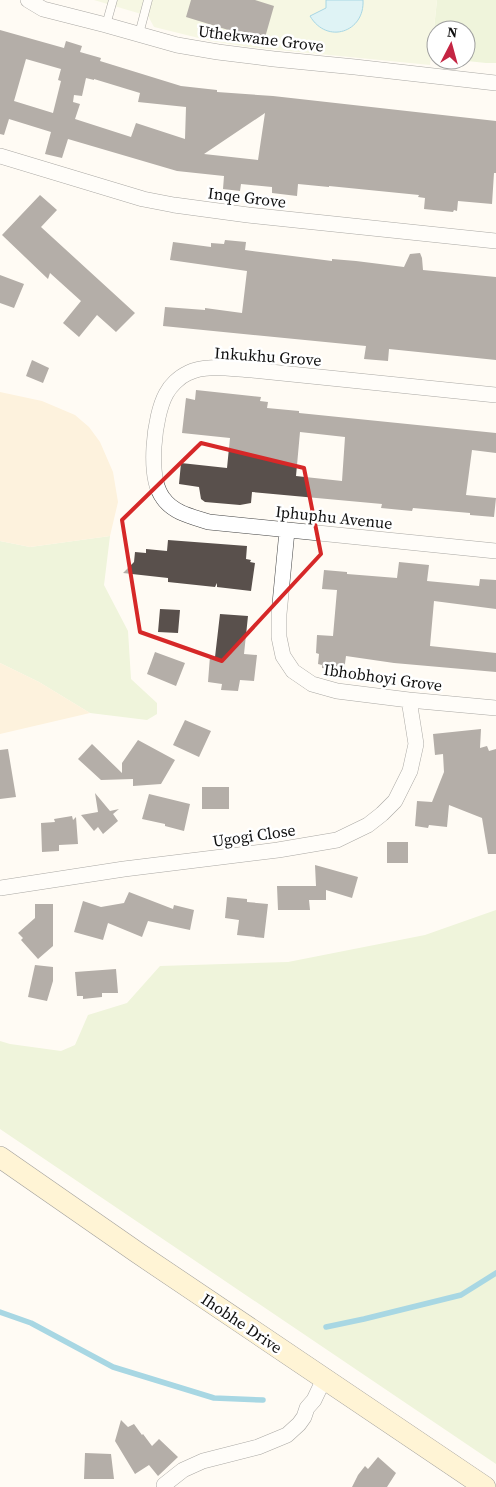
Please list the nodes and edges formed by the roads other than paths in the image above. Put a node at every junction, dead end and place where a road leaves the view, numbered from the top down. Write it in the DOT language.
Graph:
graph roads {
  1 [pos="28,0"];
  2 [pos="113,0"];
  3 [pos="148,0"];
  4 [pos="106,25"];
  5 [pos="139,34"];
  6 [pos="496,83"];
  7 [pos="0,157"];
  8 [pos="496,241"];
  9 [pos="496,395"];
  10 [pos="170,507"];
  11 [pos="287,531"];
  12 [pos="496,552"];
  13 [pos="408,700"];
  14 [pos="496,708"];
  15 [pos="0,888"];
  16 [pos="0,1157"];
  17 [pos="324,1379"];
  18 [pos="164,1485"];
  19 [pos="485,1487"];
  1 -- 4 [label="street, Uthekwane Grove"];
  2 -- 4 [label="lane"];
  3 -- 5 [label="lane"];
  4 -- 5 [label="street, Uthekwane Grove"];
  5 -- 6 [label="street, Uthekwane Grove"];
  7 -- 8 [label="street, Inqe Grove"];
  9 -- 10 [label="street, Inkukhu Grove"];
  10 -- 11 [label="street, Iphuphu Avenue"];
  11 -- 12 [label="street, Iphuphu Avenue"];
  11 -- 13 [label="street, Ibhobhoyi Grove"];
  13 -- 14 [label="street, Ibhobhoyi Grove"];
  13 -- 15 [label="street, Ugogi Close"];
  16 -- 17 [label="street, Ihobhe Drive"];
  17 -- 18 [label="street"];
  17 -- 19 [label="street, Ihobhe Drive"];
}
